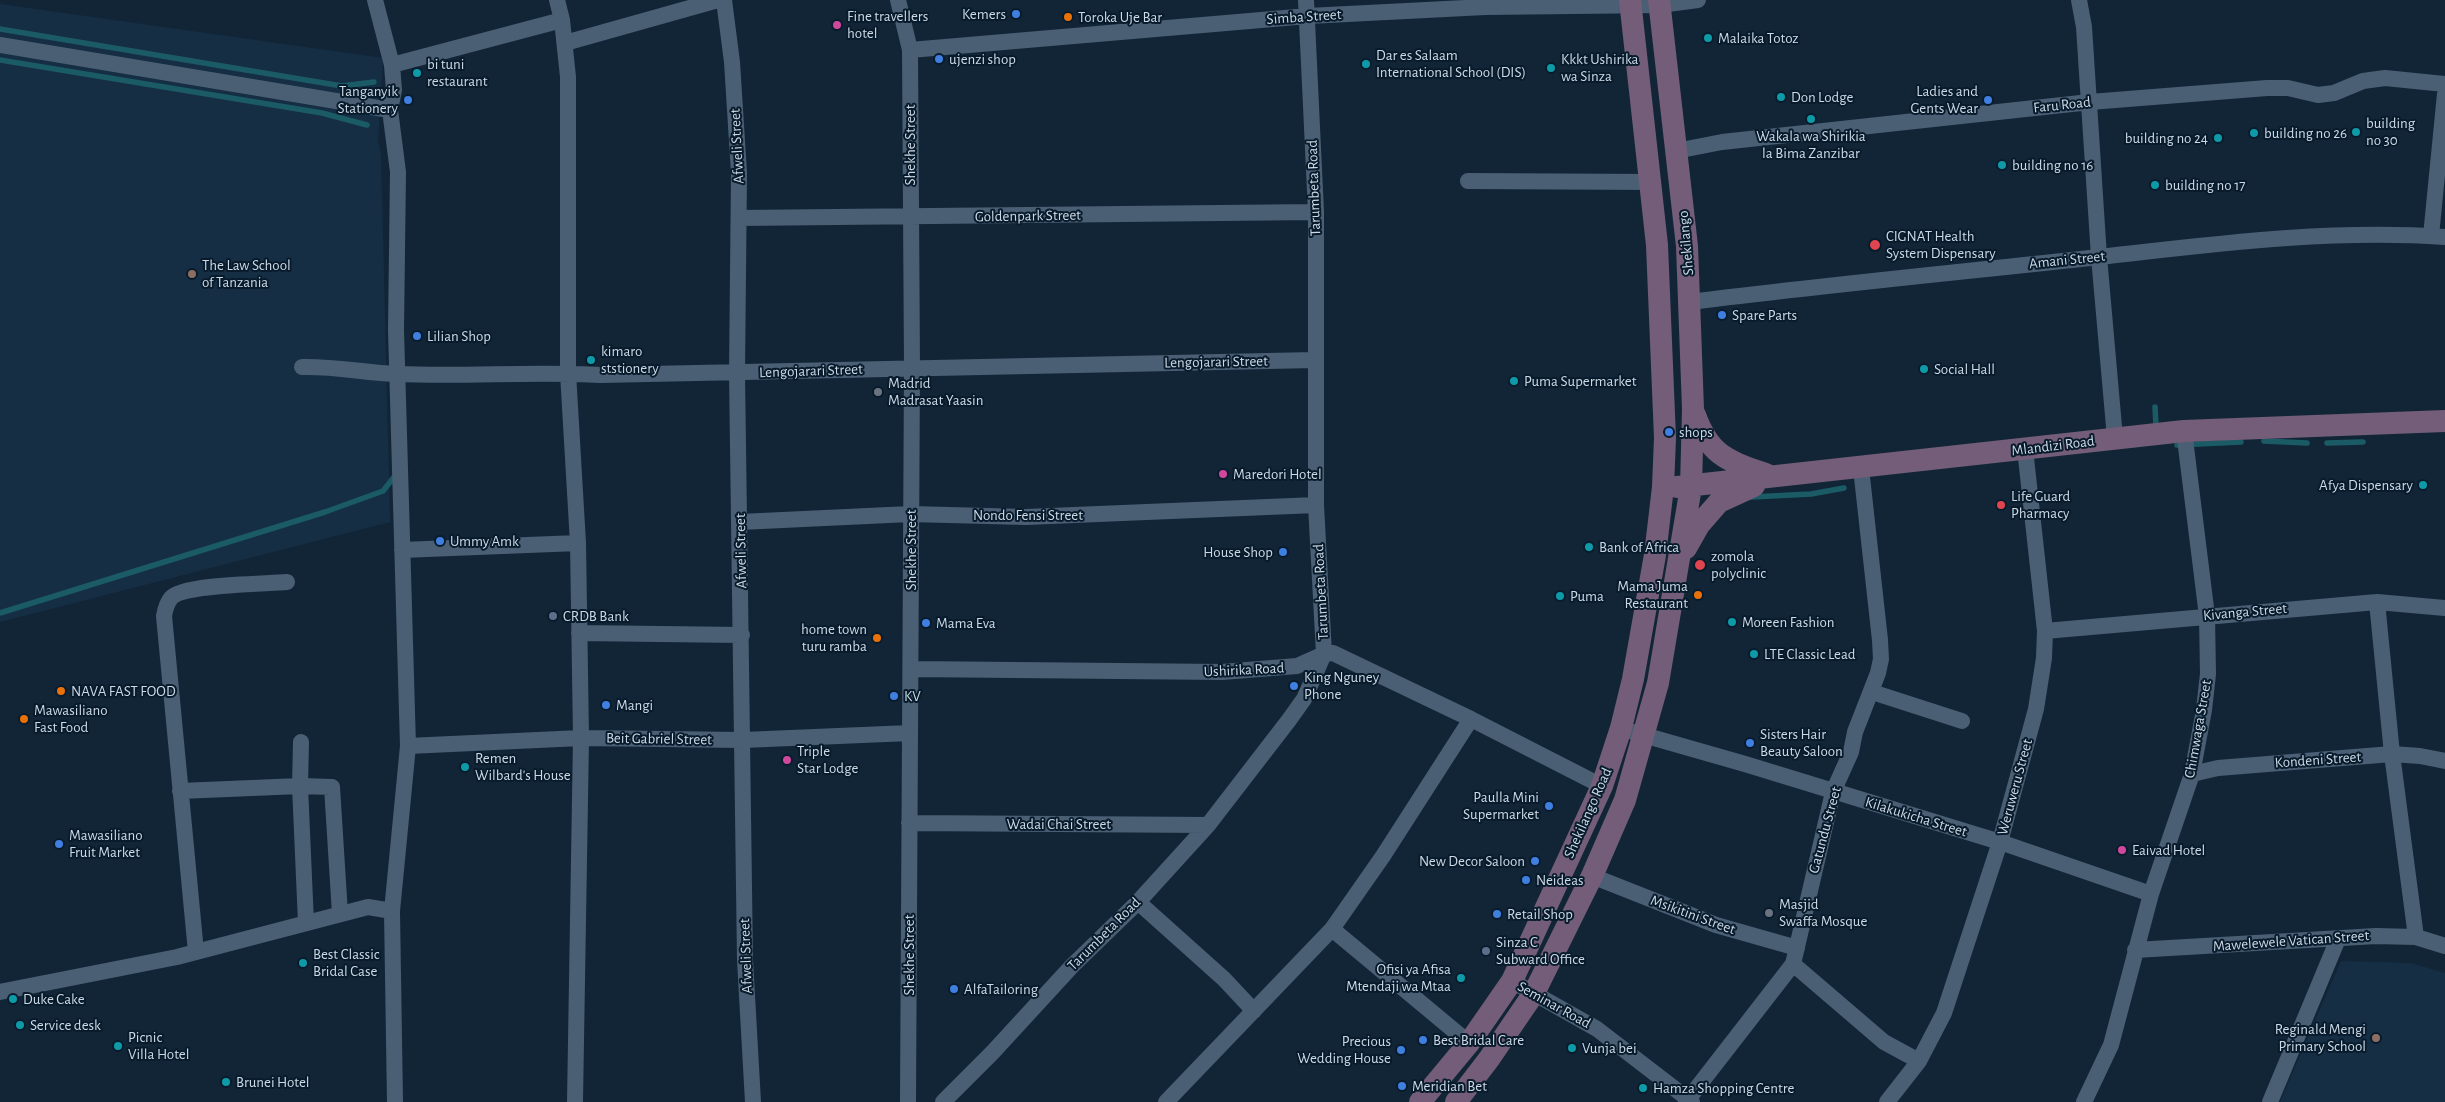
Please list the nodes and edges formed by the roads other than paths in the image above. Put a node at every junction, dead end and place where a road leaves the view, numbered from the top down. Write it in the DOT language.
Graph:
graph roads {
  1 [pos="375,0"];
  2 [pos="557,0"];
  3 [pos="718,0"];
  4 [pos="724,0"];
  5 [pos="898,0"];
  6 [pos="1698,0"];
  7 [pos="2079,0"];
  8 [pos="1631,2"];
  9 [pos="1660,2"];
  10 [pos="1307,8"];
  11 [pos="562,20"];
  12 [pos="565,43"];
  13 [pos="0,45"];
  14 [pos="910,50"];
  15 [pos="392,65"];
  16 [pos="2445,84"];
  17 [pos="2445,94"];
  18 [pos="2090,102"];
  19 [pos="390,110"];
  20 [pos="1676,151"];
  21 [pos="1468,181"];
  22 [pos="1650,182"];
  23 [pos="1316,212"];
  24 [pos="910,217"];
  25 [pos="740,218"];
  26 [pos="2438,237"];
  27 [pos="2099,257"];
  28 [pos="1690,302"];
  29 [pos="1315,360"];
  30 [pos="302,367"];
  31 [pos="912,368"];
  32 [pos="568,373"];
  33 [pos="398,374"];
  34 [pos="737,374"];
  35 [pos="1693,409"];
  36 [pos="2445,421"];
  37 [pos="2184,431"];
  38 [pos="2116,438"];
  39 [pos="2025,449"];
  40 [pos="1861,468"];
  41 [pos="1773,477"];
  42 [pos="1663,487"];
  43 [pos="1691,487"];
  44 [pos="1316,505"];
  45 [pos="910,514"];
  46 [pos="740,522"];
  47 [pos="578,543"];
  48 [pos="402,550"];
  49 [pos="1680,558"];
  50 [pos="287,582"];
  51 [pos="2377,602"];
  52 [pos="2445,608"];
  53 [pos="2207,616"];
  54 [pos="2045,630"];
  55 [pos="579,633"];
  56 [pos="742,635"];
  57 [pos="1324,654"];
  58 [pos="911,669"];
  59 [pos="1872,692"];
  60 [pos="1471,719"];
  61 [pos="1962,721"];
  62 [pos="1621,728"];
  63 [pos="910,733"];
  64 [pos="1645,736"];
  65 [pos="581,738"];
  66 [pos="743,740"];
  67 [pos="301,742"];
  68 [pos="408,746"];
  69 [pos="2392,754"];
  70 [pos="2445,761"];
  71 [pos="2192,774"];
  72 [pos="300,786"];
  73 [pos="1602,786"];
  74 [pos="180,791"];
  75 [pos="1833,792"];
  76 [pos="909,823"];
  77 [pos="1208,825"];
  78 [pos="2000,842"];
  79 [pos="1592,876"];
  80 [pos="2151,894"];
  81 [pos="1138,902"];
  82 [pos="392,911"];
  83 [pos="340,914"];
  84 [pos="306,923"];
  85 [pos="1332,930"];
  86 [pos="2416,937"];
  87 [pos="2338,940"];
  88 [pos="2445,946"];
  89 [pos="1797,948"];
  90 [pos="2135,950"];
  91 [pos="196,952"];
  92 [pos="1793,964"];
  93 [pos="1512,981"];
  94 [pos="0,992"];
  95 [pos="1534,993"];
  96 [pos="1254,1011"];
  97 [pos="1470,1042"];
  98 [pos="1919,1061"];
  99 [pos="1689,1101"];
  100 [pos="395,1102"];
  101 [pos="575,1102"];
  102 [pos="754,1102"];
  103 [pos="908,1102"];
  104 [pos="943,1102"];
  105 [pos="1166,1102"];
  106 [pos="1420,1102"];
  107 [pos="1456,1102"];
  108 [pos="1888,1102"];
  109 [pos="2084,1102"];
  110 [pos="2270,1102"];
  1 -- 15 [label="street"];
  2 -- 11 [label="street"];
  3 -- 12 [label="street"];
  4 -- 25 [label="street, Afweli Street"];
  5 -- 14 [label="street, Shekhe Street"];
  6 -- 9 [label="street, Simba Street"];
  7 -- 18 [label="street"];
  8 -- 9 [label="street, Simba Street"];
  8 -- 10 [label="street, Simba Street"];
  8 -- 22 [label="main road, Shekilango"];
  9 -- 20 [label="main road, Shekilango"];
  10 -- 14 [label="street, Simba Street"];
  10 -- 23 [label="street, Tarumbeta Road"];
  11 -- 12 [label="street"];
  11 -- 15 [label="street"];
  12 -- 32 [label="street"];
  13 -- 19 [label="street"];
  14 -- 24 [label="street, Shekhe Street"];
  15 -- 19 [label="street"];
  16 -- 18 [label="street, Faru Road"];
  17 -- 26 [label="street"];
  18 -- 20 [label="street, Faru Road"];
  18 -- 27 [label="street"];
  19 -- 33 [label="street"];
  20 -- 28 [label="main road, Shekilango"];
  21 -- 22 [label="street"];
  22 -- 42 [label="main road, Shekilango"];
  23 -- 24 [label="street, Goldenpark Street"];
  23 -- 29 [label="street, Tarumbeta Road"];
  24 -- 25 [label="street, Goldenpark Street"];
  24 -- 31 [label="street, Shekhe Street"];
  25 -- 34 [label="street, Afweli Street"];
  26 -- 27 [label="street, Amani Street"];
  27 -- 28 [label="street, Amani Street"];
  27 -- 38 [label="street"];
  28 -- 35 [label="main road, Shekilango"];
  29 -- 31 [label="street, Lengojarari Street"];
  29 -- 44 [label="street, Tarumbeta Road"];
  30 -- 33 [label="street, Lengojarari Street"];
  31 -- 34 [label="street, Lengojarari Street"];
  31 -- 45 [label="street, Shekhe Street"];
  32 -- 33 [label="street, Lengojarari Street"];
  32 -- 34 [label="street, Lengojarari Street"];
  32 -- 47 [label="street"];
  33 -- 48 [label="street"];
  34 -- 46 [label="street, Afweli Street"];
  35 -- 41 [label="main road"];
  35 -- 43 [label="main road, Shekilango"];
  36 -- 37 [label="main road, Mlandizi Road"];
  37 -- 38 [label="main road, Mlandizi Road"];
  37 -- 53 [label="street, Chimwaga Street"];
  38 -- 39 [label="main road, Mlandizi Road"];
  39 -- 40 [label="main road, Mlandizi Road"];
  39 -- 54 [label="street, Weruweru Street"];
  40 -- 41 [label="main road, Mlandizi Road"];
  40 -- 59 [label="street, Gatundu Street"];
  41 -- 43 [label="main road, Mlandizi Road"];
  41 -- 49 [label="main road"];
  42 -- 43 [label="main road, Mlandizi Road"];
  42 -- 62 [label="main road, Shekilango Road"];
  43 -- 49 [label="main road, Shekilango Road"];
  44 -- 45 [label="street, Nondo Fensi Street"];
  44 -- 57 [label="street, Tarumbeta Road"];
  45 -- 46 [label="street, Nondo Fensi Street"];
  45 -- 58 [label="street, Shekhe Street"];
  46 -- 56 [label="street, Afweli Street"];
  47 -- 48 [label="street"];
  47 -- 55 [label="street"];
  48 -- 68 [label="street"];
  49 -- 64 [label="main road, Shekilango Road"];
  50 -- 74 [label="street"];
  51 -- 52 [label="street, Kivanga Street"];
  51 -- 53 [label="street, Kivanga Street"];
  51 -- 69 [label="street"];
  53 -- 54 [label="street, Kivanga Street"];
  53 -- 71 [label="street, Chimwaga Street"];
  54 -- 78 [label="street, Weruweru Street"];
  55 -- 56 [label="street"];
  55 -- 65 [label="street"];
  56 -- 66 [label="street, Afweli Street"];
  57 -- 58 [label="street, Ushirika Road"];
  57 -- 60 [label="street"];
  57 -- 77 [label="street, Tarumbeta Road"];
  58 -- 63 [label="street, Shekhe Street"];
  59 -- 61 [label="street"];
  59 -- 75 [label="street, Gatundu Street"];
  60 -- 73 [label="street"];
  60 -- 85 [label="street"];
  62 -- 64 [label="street, Kilakukicha Street"];
  62 -- 73 [label="main road, Shekilango Road"];
  63 -- 66 [label="street, Beit Gabriel Street"];
  63 -- 76 [label="street, Shekhe Street"];
  64 -- 75 [label="street, Kilakukicha Street"];
  64 -- 79 [label="main road, Shekilango Road"];
  65 -- 66 [label="street, Beit Gabriel Street"];
  65 -- 68 [label="street, Beit Gabriel Street"];
  65 -- 101 [label="street"];
  66 -- 102 [label="street, Afweli Street"];
  67 -- 72 [label="street"];
  68 -- 82 [label="street"];
  69 -- 70 [label="street, Kondeni Street"];
  69 -- 71 [label="street, Kondeni Street"];
  69 -- 86 [label="street"];
  71 -- 80 [label="street, Chimwaga Street"];
  72 -- 74 [label="street"];
  72 -- 83 [label="street"];
  72 -- 84 [label="street"];
  73 -- 93 [label="main road, Shekilango Road"];
  74 -- 91 [label="street"];
  75 -- 78 [label="street, Kilakukicha Street"];
  75 -- 89 [label="street, Gatundu Street"];
  76 -- 77 [label="street, Wadai Chai Street"];
  76 -- 103 [label="street, Shekhe Street"];
  77 -- 81 [label="street, Tarumbeta Road"];
  78 -- 80 [label="street, Kilakukicha Street"];
  78 -- 98 [label="street, Weruweru Street"];
  79 -- 89 [label="street, Msikitini Street"];
  79 -- 95 [label="main road, Shekilango Road"];
  80 -- 90 [label="street, Chimwaga Street"];
  81 -- 96 [label="street"];
  81 -- 104 [label="street, Tarumbeta Road"];
  82 -- 83 [label="street"];
  82 -- 100 [label="street"];
  83 -- 84 [label="street"];
  84 -- 91 [label="street"];
  85 -- 96 [label="street"];
  85 -- 97 [label="street"];
  86 -- 87 [label="street, Mawelewele Vatican Street"];
  86 -- 88 [label="street, Mawelewele Vatican Street"];
  87 -- 90 [label="street, Mawelewele Vatican Street"];
  87 -- 110 [label="street"];
  89 -- 92 [label="street, Gatundu Street"];
  90 -- 109 [label="street, Chimwaga Street"];
  91 -- 94 [label="street"];
  92 -- 98 [label="street"];
  92 -- 99 [label="street, Gatundu Street"];
  93 -- 95 [label="street, Seminar Road"];
  93 -- 97 [label="main road, Shekilango Road"];
  95 -- 99 [label="street, Seminar Road"];
  95 -- 107 [label="main road, Shekilango Road"];
  96 -- 105 [label="street"];
  97 -- 106 [label="main road, Shekilango Road"];
  98 -- 108 [label="street, Weruweru Street"];
}
